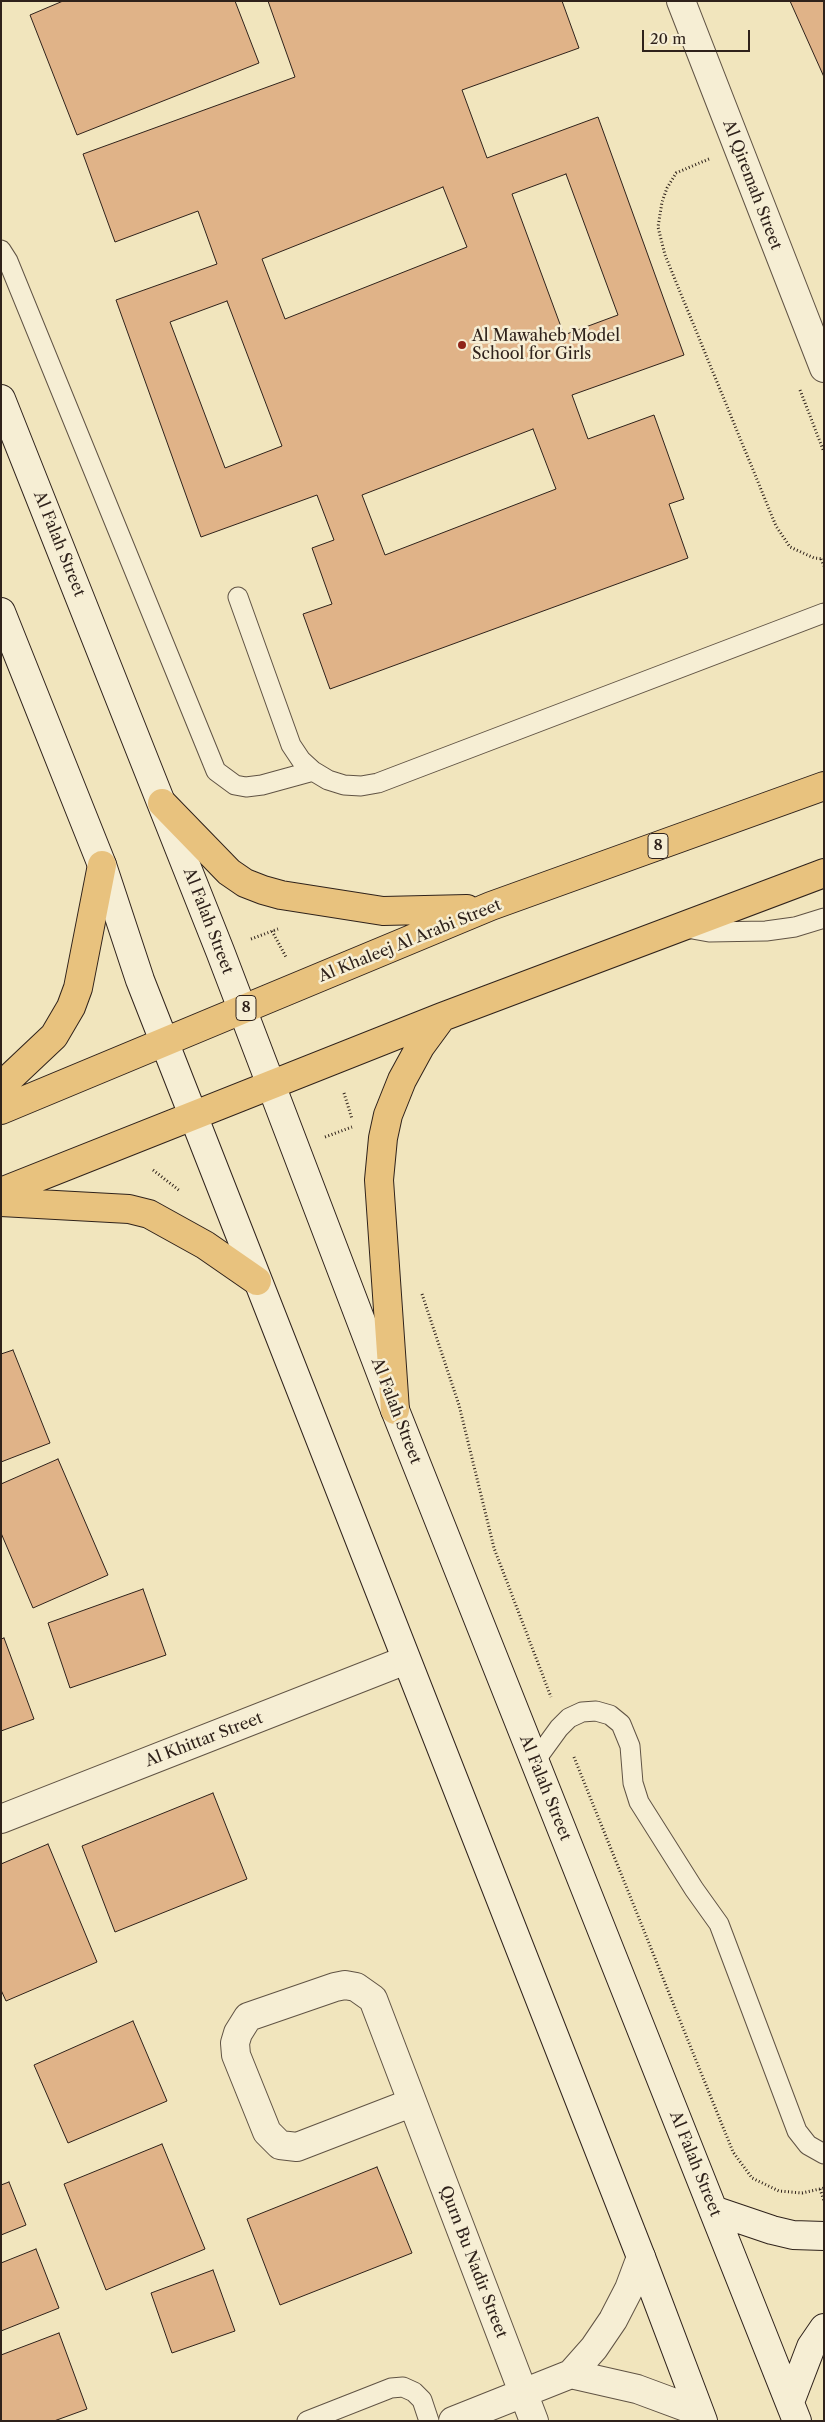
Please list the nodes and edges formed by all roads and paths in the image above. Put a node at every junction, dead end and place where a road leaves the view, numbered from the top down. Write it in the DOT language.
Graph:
graph roads {
  1 [pos="681,1"];
  2 [pos="738,149"];
  3 [pos="1,250"];
  4 [pos="824,368"];
  5 [pos="1,399"];
  6 [pos="822,559"];
  7 [pos="824,566"];
  8 [pos="238,597"];
  9 [pos="1,612"];
  10 [pos="824,613"];
  11 [pos="313,771"];
  12 [pos="824,786"];
  13 [pos="162,804"];
  14 [pos="102,865"];
  15 [pos="824,873"];
  16 [pos="491,906"];
  17 [pos="824,918"];
  18 [pos="281,927"];
  19 [pos="680,927"];
  20 [pos="272,931"];
  21 [pos="246,940"];
  22 [pos="287,959"];
  23 [pos="242,1010"];
  24 [pos="442,1017"];
  25 [pos="164,1042"];
  26 [pos="270,1085"];
  27 [pos="1,1086"];
  28 [pos="344,1093"];
  29 [pos="1,1110"];
  30 [pos="193,1116"];
  31 [pos="355,1126"];
  32 [pos="360,1127"];
  33 [pos="323,1138"];
  34 [pos="153,1170"];
  35 [pos="1,1192"];
  36 [pos="184,1195"];
  37 [pos="1,1202"];
  38 [pos="257,1281"];
  39 [pos="395,1410"];
  40 [pos="406,1660"];
  41 [pos="535,1761"];
  42 [pos="1,1819"];
  43 [pos="411,2102"];
  44 [pos="824,2154"];
  45 [pos="820,2189"];
  46 [pos="824,2201"];
  47 [pos="713,2210"];
  48 [pos="824,2236"];
  49 [pos="641,2257"];
  50 [pos="824,2328"];
  51 [pos="571,2374"];
  52 [pos="524,2393"];
  53 [pos="794,2411"];
  54 [pos="701,2416"];
  55 [pos="307,2421"];
  56 [pos="429,2421"];
  57 [pos="453,2421"];
  58 [pos="534,2421"];
  1 -- 2 [label="main road, Al Qiremah Street"];
  2 -- 4 [label="main road, Al Qiremah Street"];
  2 -- 6 [label="path"];
  3 -- 11 [label="lane"];
  5 -- 13 [label="main road, Al Falah Street"];
  6 -- 7 [label="path"];
  8 -- 11 [label="lane"];
  9 -- 14 [label="main road"];
  10 -- 11 [label="lane"];
  12 -- 16 [label="highway, Al Khaleej Al Arabi Street / 8"];
  13 -- 16 [label="highway"];
  13 -- 23 [label="main road, Al Falah Street"];
  14 -- 25 [label="main road"];
  14 -- 27 [label="highway"];
  15 -- 19 [label="highway"];
  16 -- 23 [label="highway, Al Khaleej Al Arabi Street / 8"];
  17 -- 19 [label="lane"];
  18 -- 20 [label="path"];
  19 -- 24 [label="highway"];
  20 -- 21 [label="path"];
  20 -- 22 [label="path"];
  23 -- 25 [label="highway, Al Khaleej Al Arabi Street / 8"];
  23 -- 26 [label="main road, Al Falah Street"];
  24 -- 26 [label="highway"];
  24 -- 39 [label="highway"];
  25 -- 29 [label="highway, Al Khaleej Al Arabi Street / 8"];
  25 -- 30 [label="main road"];
  26 -- 30 [label="highway"];
  26 -- 39 [label="main road, Al Falah Street"];
  28 -- 31 [label="path"];
  30 -- 35 [label="highway"];
  30 -- 38 [label="main road"];
  31 -- 32 [label="path"];
  31 -- 33 [label="path"];
  34 -- 36 [label="path"];
  37 -- 38 [label="highway"];
  38 -- 40 [label="main road"];
  39 -- 41 [label="main road, Al Falah Street"];
  40 -- 42 [label="main road, Al Khittar Street"];
  40 -- 49 [label="main road"];
  41 -- 44 [label="lane"];
  41 -- 47 [label="main road, Al Falah Street"];
  43 -- 43 [label="main road, Qurn Bu Nadir Street"];
  43 -- 52 [label="main road, Qurn Bu Nadir Street"];
  45 -- 46 [label="path"];
  47 -- 48 [label="main road"];
  47 -- 53 [label="main road, Al Falah Street"];
  49 -- 51 [label="main road"];
  49 -- 54 [label="main road"];
  50 -- 53 [label="main road"];
  51 -- 52 [label="main road"];
  51 -- 54 [label="main road"];
  52 -- 57 [label="main road"];
  52 -- 58 [label="main road, Qurn Bu Nadir Street"];
  55 -- 56 [label="lane"];
}
